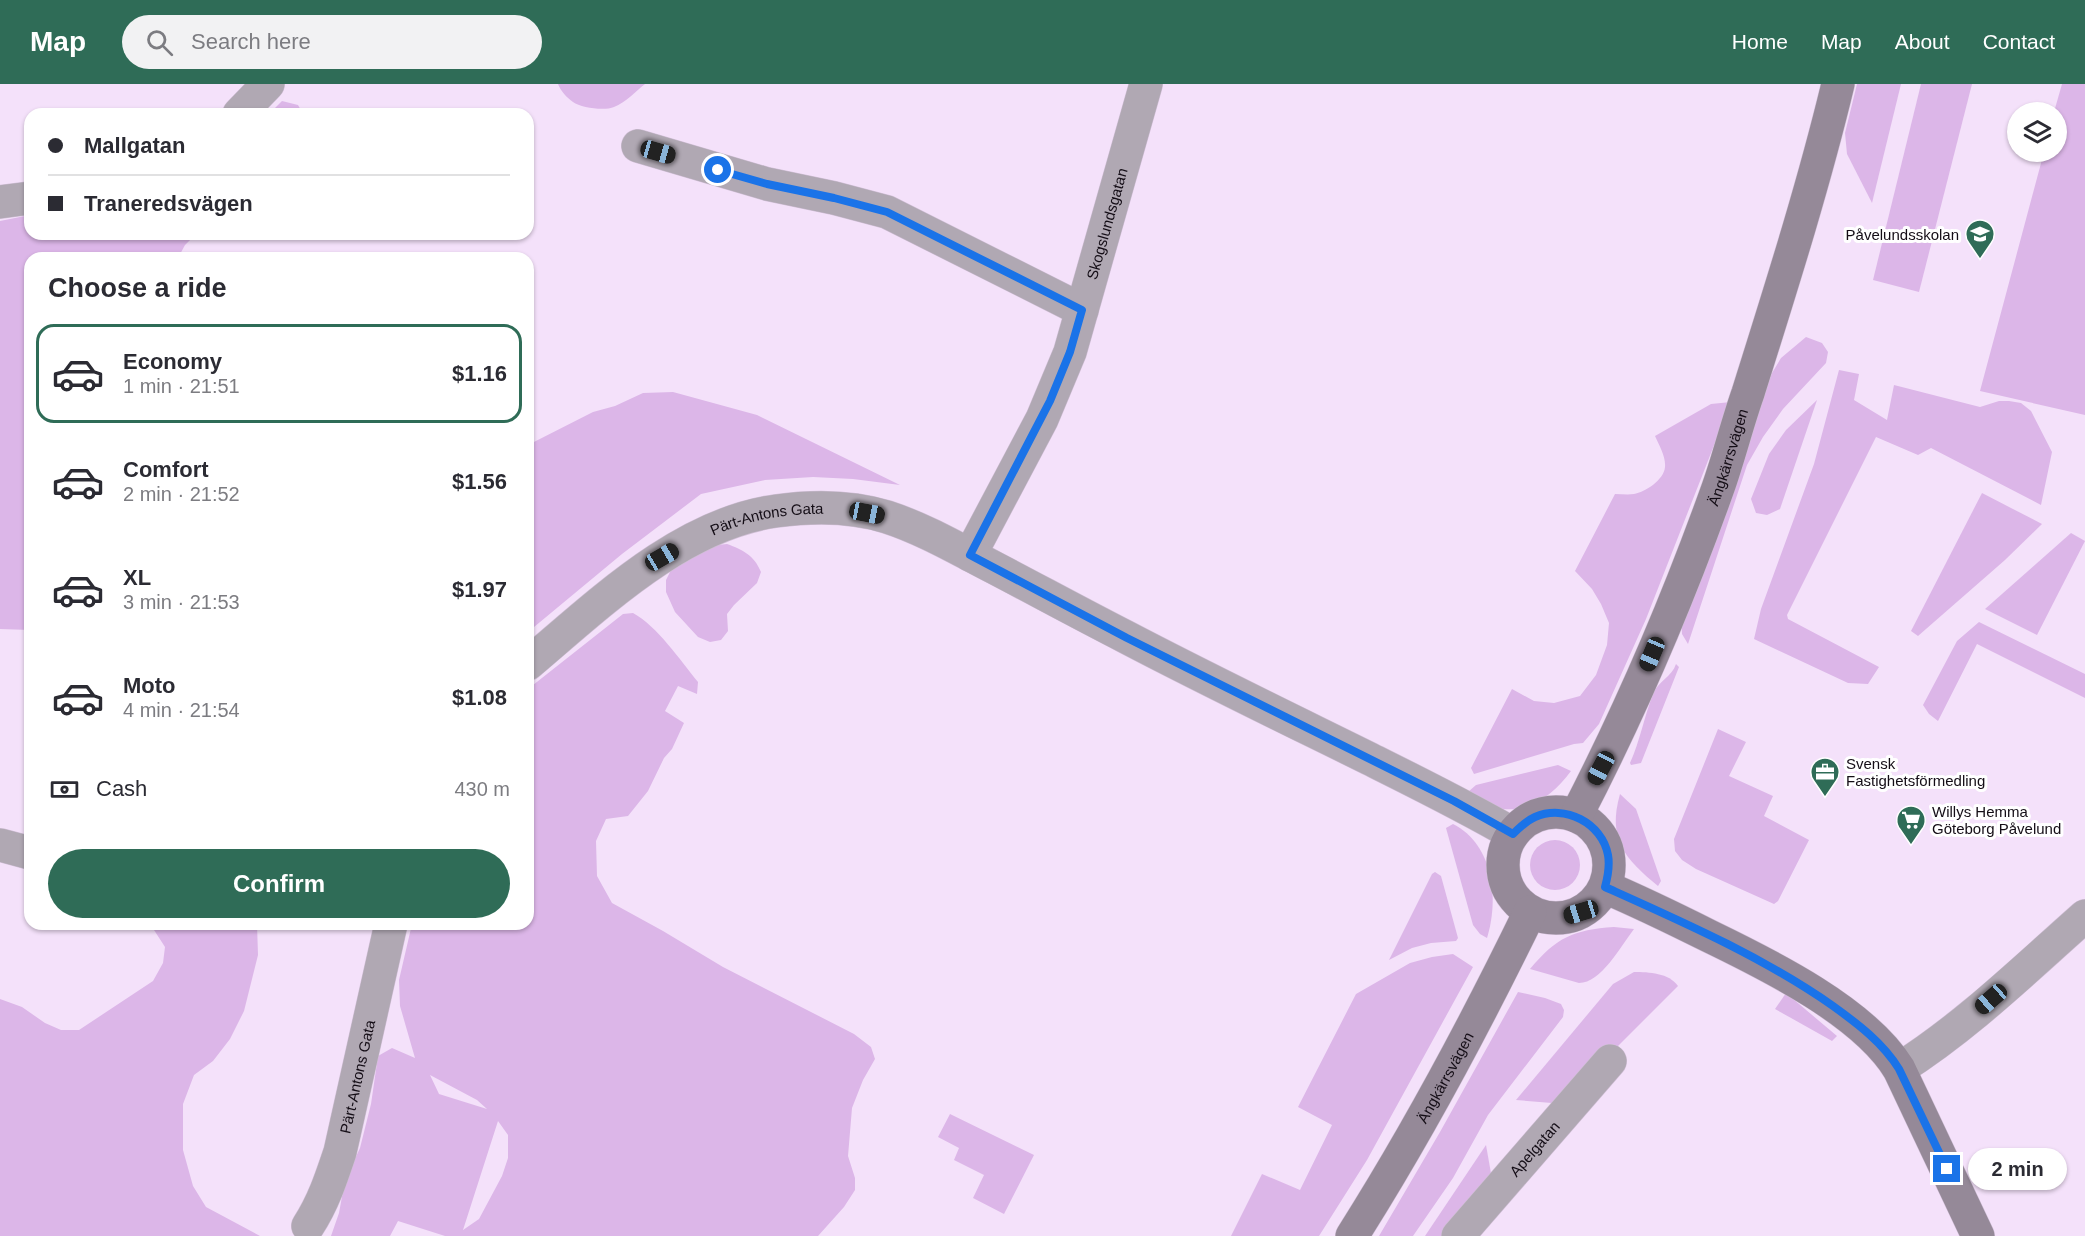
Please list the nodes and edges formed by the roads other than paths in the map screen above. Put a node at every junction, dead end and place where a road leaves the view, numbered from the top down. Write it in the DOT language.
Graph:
graph roads {
  1 [pos="268,84"];
  2 [pos="1146,84"];
  3 [pos="1838,84"];
  4 [pos="245,108"];
  5 [pos="638,147"];
  6 [pos="24,199"];
  7 [pos="0,202"];
  8 [pos="1082,310"];
  9 [pos="970,555"];
  10 [pos="534,659"];
  11 [pos="1576,816"];
  12 [pos="1513,834"];
  13 [pos="0,845"];
  14 [pos="24,851"];
  15 [pos="1605,887"];
  16 [pos="1530,912"];
  17 [pos="2085,916"];
  18 [pos="390,930"];
  19 [pos="1610,1061"];
  20 [pos="1899,1069"];
  21 [pos="308,1226"];
  22 [pos="1352,1236"];
  23 [pos="1458,1236"];
  24 [pos="1978,1236"];
  1 -- 4 [label="street"];
  2 -- 8 [label="street, Skogslundsgatan"];
  3 -- 11 [label="street, Ängkärrsvägen"];
  5 -- 8 [label="street"];
  6 -- 7 [label="street"];
  8 -- 9 [label="street, Skogslundsgatan"];
  9 -- 10 [label="street, Pärt-Antons Gata"];
  9 -- 12 [label="street, Pärt-Antons Gata"];
  11 -- 12 [label="street"];
  11 -- 15 [label="street"];
  12 -- 16 [label="street"];
  13 -- 14 [label="street"];
  15 -- 16 [label="street"];
  15 -- 20 [label="street"];
  16 -- 22 [label="street, Ängkärrsvägen"];
  17 -- 20 [label="street"];
  18 -- 21 [label="street, Pärt-Antons Gata"];
  19 -- 23 [label="street, Apelgatan"];
  20 -- 24 [label="street"];
}
